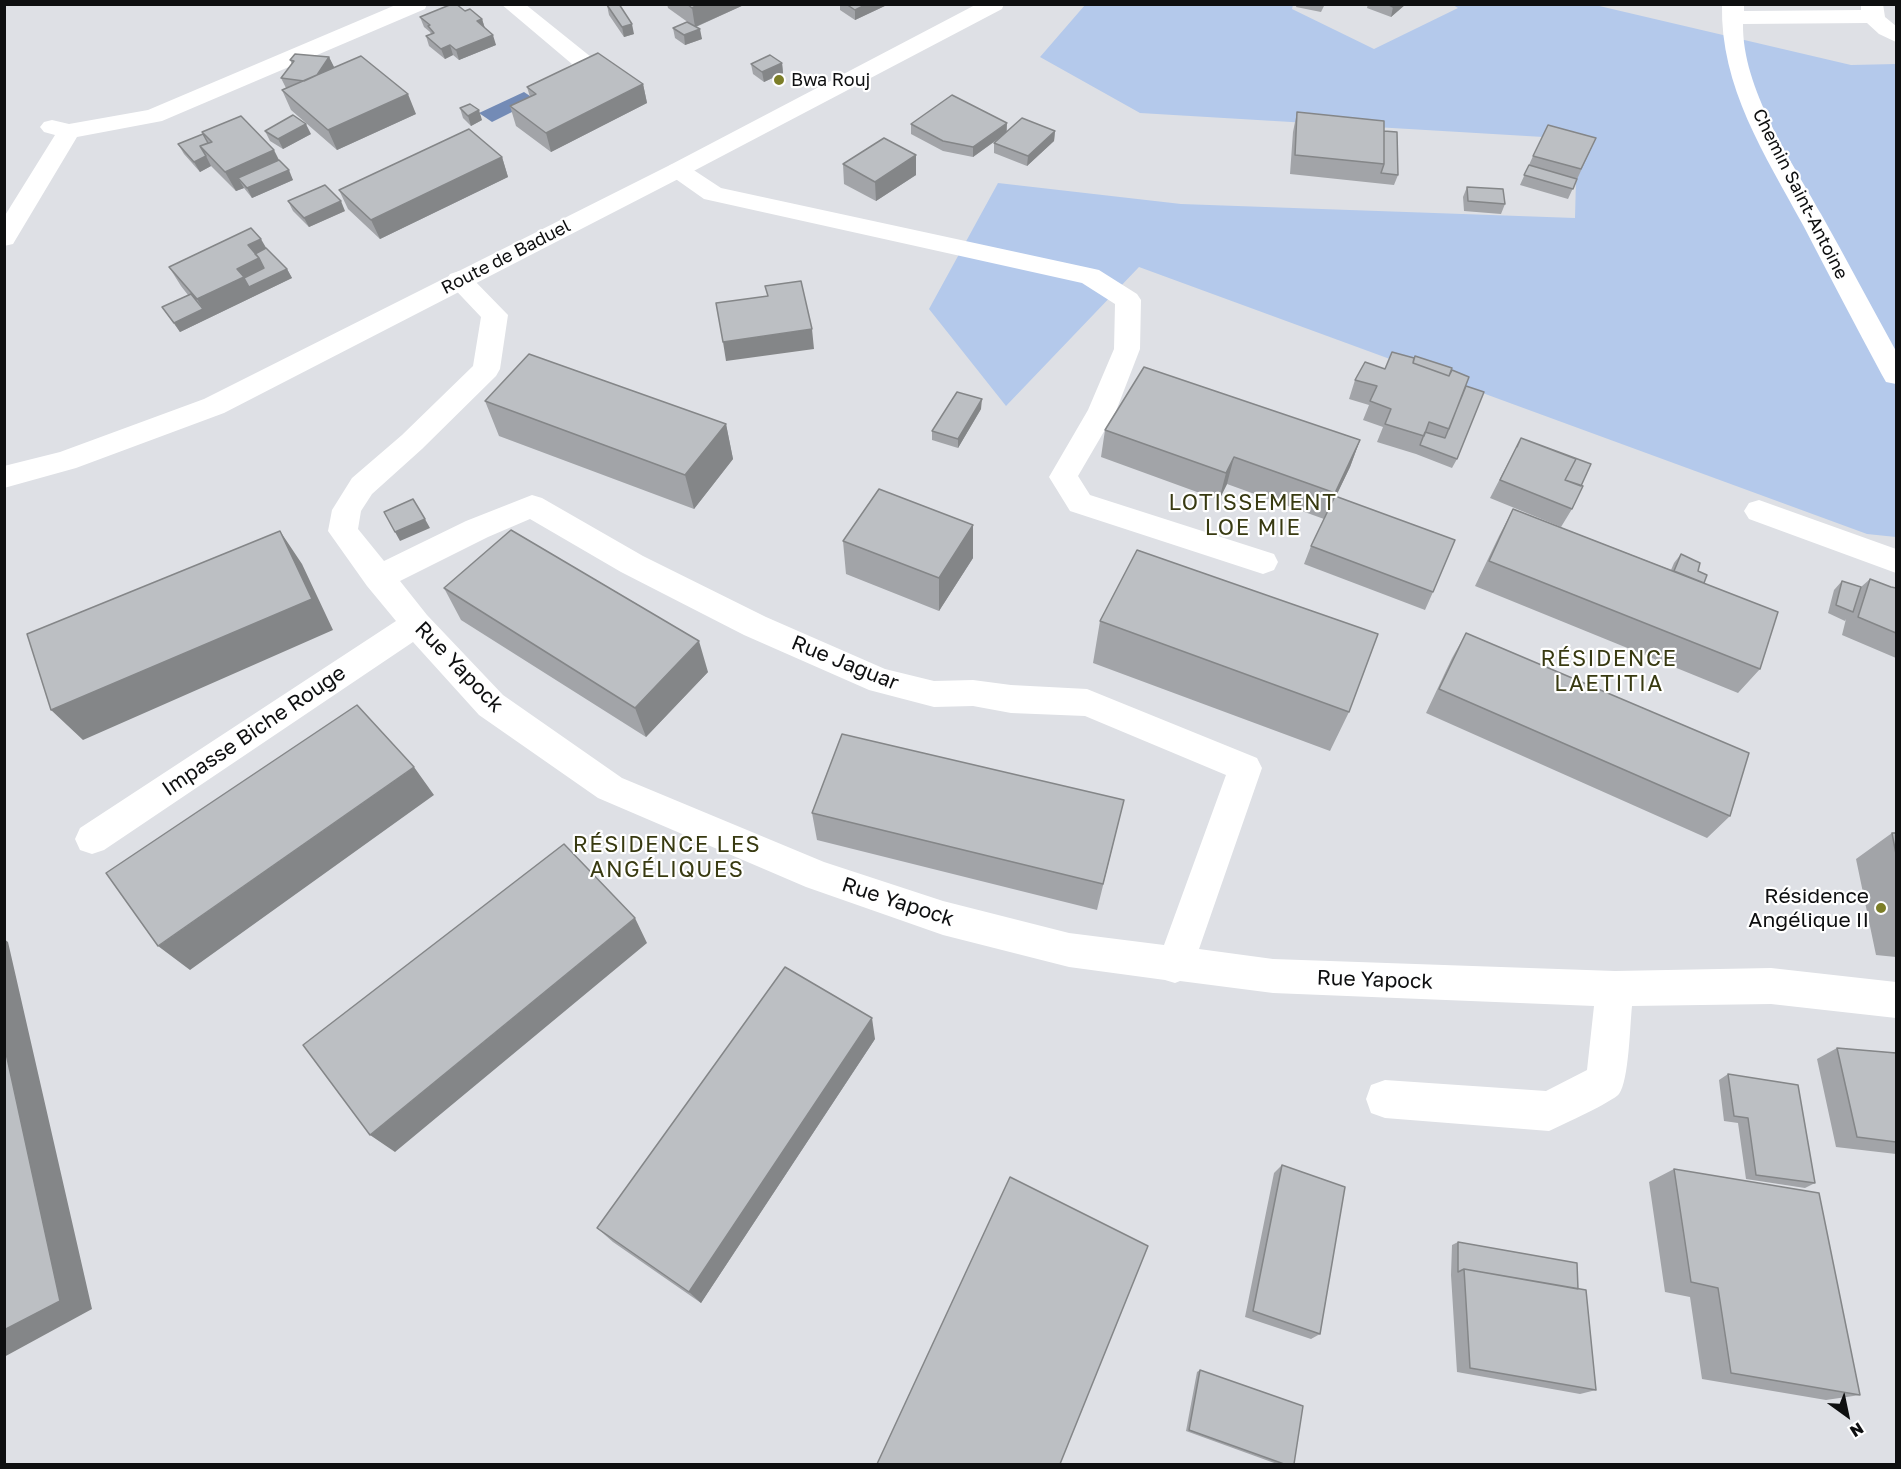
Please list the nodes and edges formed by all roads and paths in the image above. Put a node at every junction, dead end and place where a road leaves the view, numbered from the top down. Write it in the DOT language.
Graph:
graph roads {
  1 [pos="417,4"];
  2 [pos="511,4"];
  3 [pos="994,4"];
  4 [pos="1872,10"];
  5 [pos="1732,11"];
  6 [pos="1896,35"];
  7 [pos="563,79"];
  8 [pos="678,170"];
  9 [pos="4,238"];
  10 [pos="459,280"];
  11 [pos="1896,375"];
  12 [pos="4,477"];
  13 [pos="1759,511"];
  14 [pos="1896,561"];
  15 [pos="1263,562"];
  16 [pos="378,578"];
  17 [pos="416,624"];
  18 [pos="92,838"];
  19 [pos="1175,966"];
  20 [pos="1615,988"];
  21 [pos="1896,1000"];
  22 [pos="1384,1099"];
  1 -- 9 [label="street"];
  2 -- 7 [label="street"];
  3 -- 8 [label="street, Route de Baduel"];
  4 -- 5 [label="street"];
  4 -- 6 [label="street"];
  5 -- 11 [label="street, Chemin Saint-Antoine"];
  8 -- 10 [label="street, Route de Baduel"];
  8 -- 15 [label="street"];
  10 -- 12 [label="street, Route de Baduel"];
  10 -- 16 [label="street, Rue Yapock"];
  13 -- 14 [label="street"];
  16 -- 17 [label="street, Rue Yapock"];
  16 -- 19 [label="street, Rue Jaguar"];
  17 -- 18 [label="street, Impasse Biche Rouge"];
  17 -- 19 [label="street, Rue Yapock"];
  19 -- 20 [label="street, Rue Yapock"];
  20 -- 21 [label="street, Rue Yapock"];
  20 -- 22 [label="street"];
}
